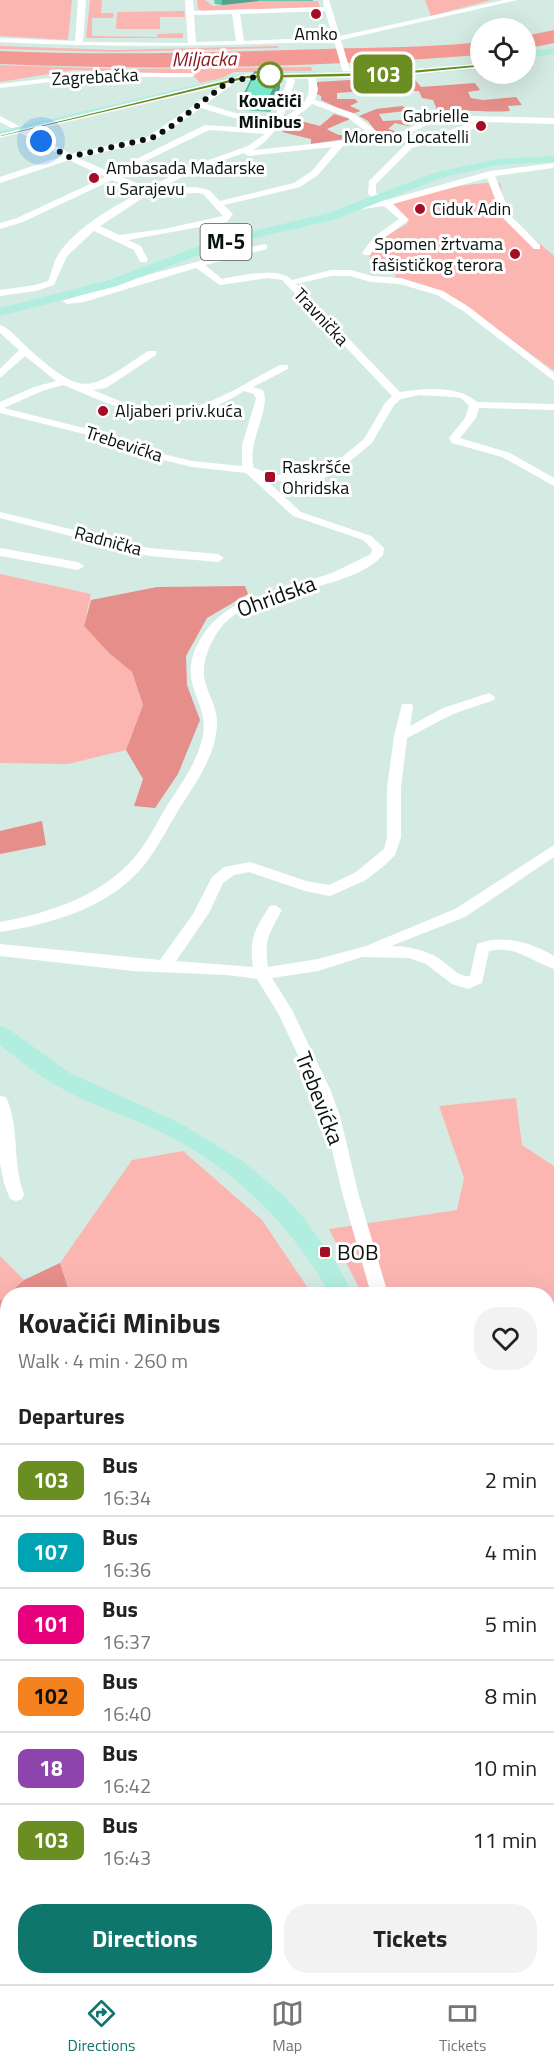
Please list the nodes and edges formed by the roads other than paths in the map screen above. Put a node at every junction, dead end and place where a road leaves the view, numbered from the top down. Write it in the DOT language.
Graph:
graph roads {
  1 [pos="82,0"];
  2 [pos="189,0"];
  3 [pos="325,0"];
  4 [pos="514,0"];
  5 [pos="327,9"];
  6 [pos="236,12"];
  7 [pos="190,13"];
  8 [pos="0,40"];
  9 [pos="240,43"];
  10 [pos="339,43"];
  11 [pos="79,44"];
  12 [pos="192,45"];
  13 [pos="554,51"];
  14 [pos="536,53"];
  15 [pos="554,57"];
  16 [pos="536,59"];
  17 [pos="470,62"];
  18 [pos="470,67"];
  19 [pos="346,69"];
  20 [pos="319,74"];
  21 [pos="190,75"];
  22 [pos="282,75"];
  23 [pos="234,79"];
  24 [pos="0,86"];
  25 [pos="311,100"];
  26 [pos="198,105"];
  27 [pos="0,119"];
  28 [pos="554,120"];
  29 [pos="482,121"];
  30 [pos="275,126"];
  31 [pos="20,129"];
  32 [pos="0,135"];
  33 [pos="374,135"];
  34 [pos="340,144"];
  35 [pos="231,154"];
  36 [pos="69,157"];
  37 [pos="552,163"];
  38 [pos="490,174"];
  39 [pos="110,176"];
  40 [pos="0,180"];
  41 [pos="150,192"];
  42 [pos="386,199"];
  43 [pos="218,204"];
  44 [pos="352,209"];
  45 [pos="4,226"];
  46 [pos="94,227"];
  47 [pos="0,233"];
  48 [pos="120,238"];
  49 [pos="264,247"];
  50 [pos="537,247"];
  51 [pos="367,253"];
  52 [pos="143,260"];
  53 [pos="198,265"];
  54 [pos="0,282"];
  55 [pos="290,283"];
  56 [pos="25,289"];
  57 [pos="0,293"];
  58 [pos="48,293"];
  59 [pos="67,301"];
  60 [pos="0,312"];
  61 [pos="0,328"];
  62 [pos="24,351"];
  63 [pos="152,353"];
  64 [pos="284,367"];
  65 [pos="0,375"];
  66 [pos="554,378"];
  67 [pos="69,384"];
  68 [pos="243,388"];
  69 [pos="398,396"];
  70 [pos="474,405"];
  71 [pos="554,407"];
  72 [pos="2,409"];
  73 [pos="0,423"];
  74 [pos="249,470"];
  75 [pos="554,483"];
  76 [pos="0,515"];
  77 [pos="0,552"];
  78 [pos="218,558"];
  79 [pos="78,566"];
  80 [pos="489,697"];
  81 [pos="407,706"];
  82 [pos="401,736"];
  83 [pos="554,850"];
  84 [pos="275,910"];
  85 [pos="0,927"];
  86 [pos="0,950"];
  87 [pos="362,951"];
  88 [pos="554,963"];
  89 [pos="163,967"];
  90 [pos="262,974"];
  91 [pos="0,1034"];
  92 [pos="0,1102"];
  93 [pos="16,1194"];
  94 [pos="338,1287"];
  95 [pos="376,1287"];
  1 -- 11 [label="street"];
  2 -- 7 [label="street"];
  3 -- 5 [label="street"];
  4 -- 10 [label="street"];
  5 -- 6 [label="street"];
  5 -- 10 [label="street"];
  6 -- 7 [label="street"];
  6 -- 9 [label="street"];
  7 -- 12 [label="street"];
  8 -- 11 [label="street"];
  9 -- 10 [label="street"];
  9 -- 12 [label="street"];
  10 -- 19 [label="street"];
  11 -- 12 [label="street"];
  13 -- 14 [label="main road"];
  15 -- 16 [label="main road"];
  17 -- 19 [label="main road"];
  18 -- 19 [label="main road"];
  19 -- 20 [label="main road, Zagrebačka"];
  20 -- 22 [label="main road, Zagrebačka"];
  20 -- 25 [label="street"];
  21 -- 24 [label="street, Zagrebačka"];
  22 -- 23 [label="main road, Zagrebačka"];
  22 -- 30 [label="street"];
  23 -- 26 [label="street"];
  23 -- 31 [label="main road, Zagrebačka"];
  25 -- 30 [label="street"];
  25 -- 33 [label="street"];
  26 -- 30 [label="street"];
  26 -- 36 [label="street"];
  27 -- 31 [label="street"];
  28 -- 29 [label="street"];
  29 -- 33 [label="street"];
  29 -- 42 [label="street"];
  30 -- 35 [label="street"];
  30 -- 39 [label="street"];
  31 -- 32 [label="main road, Zagrebačka"];
  31 -- 36 [label="street"];
  33 -- 34 [label="street"];
  34 -- 35 [label="street"];
  34 -- 43 [label="street"];
  35 -- 41 [label="street"];
  36 -- 39 [label="street"];
  36 -- 40 [label="street"];
  37 -- 38 [label="street"];
  37 -- 42 [label="main road, M-5"];
  38 -- 42 [label="street"];
  38 -- 50 [label="street"];
  39 -- 41 [label="street"];
  39 -- 45 [label="street"];
  41 -- 43 [label="street"];
  41 -- 46 [label="street"];
  42 -- 44 [label="street"];
  42 -- 44 [label="main road, M-5"];
  42 -- 51 [label="street"];
  43 -- 48 [label="street"];
  44 -- 58 [label="main road, M-5"];
  45 -- 47 [label="street"];
  46 -- 48 [label="street"];
  46 -- 58 [label="street"];
  48 -- 52 [label="street"];
  49 -- 53 [label="street"];
  53 -- 55 [label="street, Travnička"];
  53 -- 59 [label="street"];
  54 -- 56 [label="street"];
  55 -- 66 [label="street"];
  55 -- 69 [label="street, Travnička"];
  56 -- 57 [label="street"];
  56 -- 58 [label="street"];
  58 -- 60 [label="main road, M-5"];
  61 -- 62 [label="street, Trebevićka"];
  62 -- 65 [label="street"];
  62 -- 67 [label="street, Trebevićka"];
  63 -- 67 [label="street"];
  64 -- 68 [label="street, Trebevićka"];
  67 -- 68 [label="street, Trebevićka"];
  67 -- 72 [label="street"];
  68 -- 74 [label="street"];
  69 -- 70 [label="street"];
  69 -- 74 [label="street, Trebevićka"];
  70 -- 71 [label="street"];
  70 -- 75 [label="street"];
  72 -- 73 [label="street"];
  72 -- 74 [label="street, Trebevićka"];
  74 -- 85 [label="street, Ohridska"];
  76 -- 78 [label="street, Radnička"];
  77 -- 79 [label="street"];
  80 -- 82 [label="street"];
  81 -- 82 [label="street"];
  82 -- 89 [label="street"];
  83 -- 87 [label="street"];
  84 -- 90 [label="street, Trebevićka"];
  86 -- 89 [label="street"];
  87 -- 88 [label="street"];
  87 -- 90 [label="street"];
  89 -- 90 [label="street"];
  90 -- 95 [label="street, Trebevićka"];
  91 -- 94 [label="main road"];
  92 -- 93 [label="street"];
}
